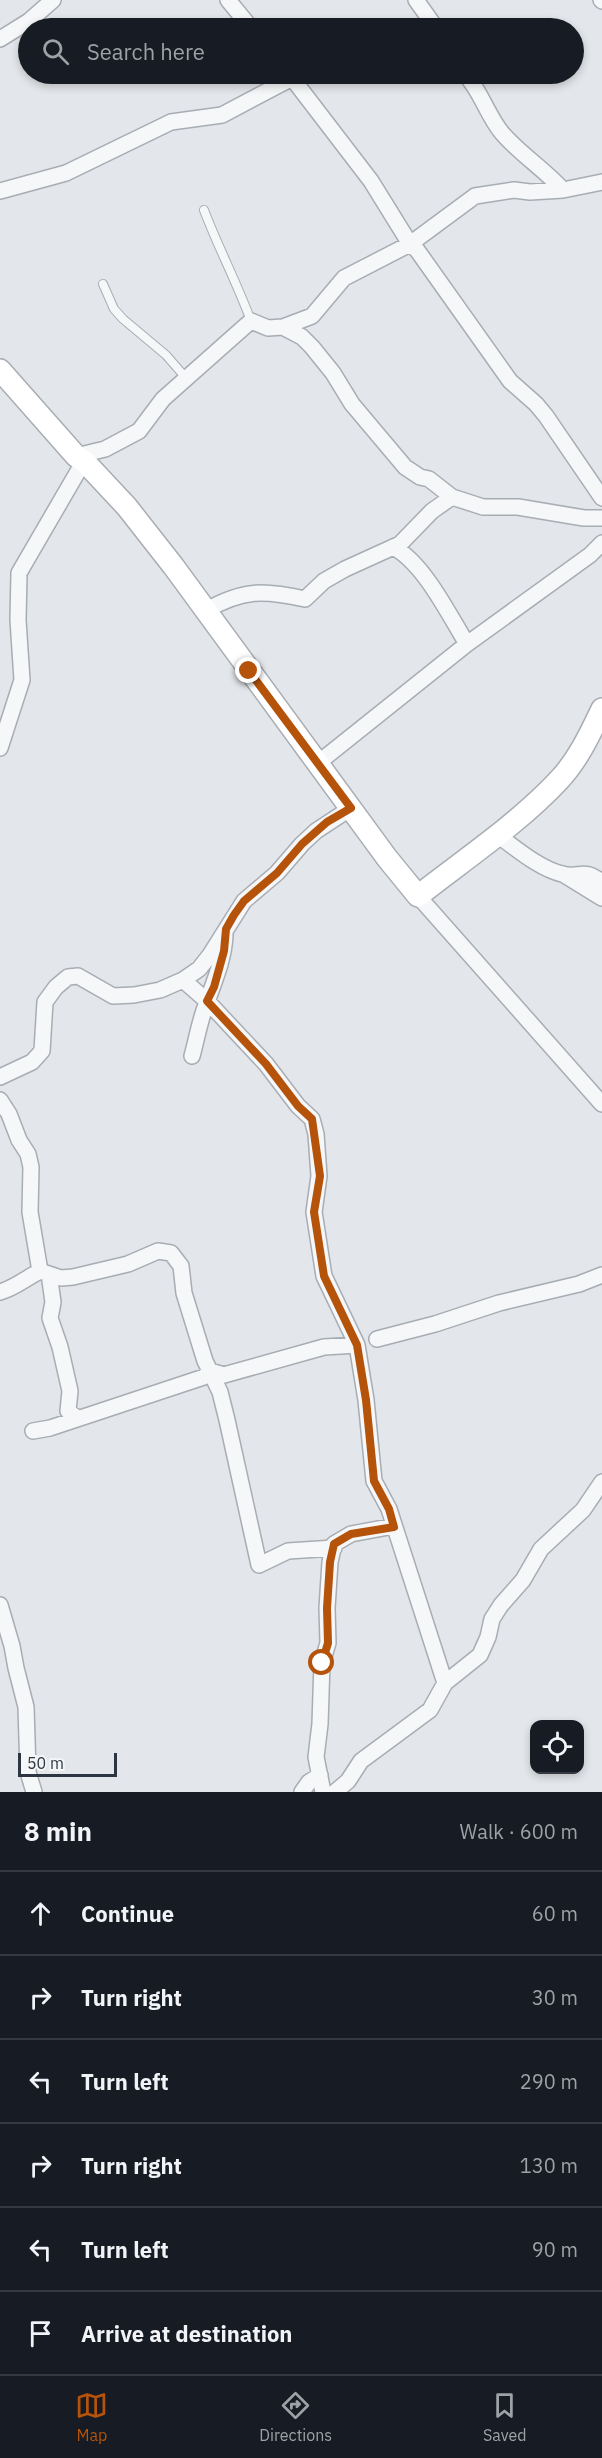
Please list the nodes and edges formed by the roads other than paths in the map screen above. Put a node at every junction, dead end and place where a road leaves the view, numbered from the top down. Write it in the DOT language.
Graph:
graph roads {
  1 [pos="53,0"];
  2 [pos="228,0"];
  3 [pos="416,0"];
  4 [pos="32,18"];
  5 [pos="243,18"];
  6 [pos="429,18"];
  7 [pos="18,28"];
  8 [pos="0,39"];
  9 [pos="277,84"];
  10 [pos="297,84"];
  11 [pos="474,84"];
  12 [pos="602,182"];
  13 [pos="0,190"];
  14 [pos="563,190"];
  15 [pos="204,210"];
  16 [pos="410,244"];
  17 [pos="103,284"];
  18 [pos="251,321"];
  19 [pos="282,327"];
  20 [pos="0,370"];
  21 [pos="186,378"];
  22 [pos="80,458"];
  23 [pos="452,497"];
  24 [pos="602,498"];
  25 [pos="602,518"];
  26 [pos="602,543"];
  27 [pos="393,547"];
  28 [pos="205,611"];
  29 [pos="467,644"];
  30 [pos="602,709"];
  31 [pos="0,748"];
  32 [pos="318,763"];
  33 [pos="351,808"];
  34 [pos="496,834"];
  35 [pos="564,874"];
  36 [pos="602,882"];
  37 [pos="418,896"];
  38 [pos="602,898"];
  39 [pos="226,929"];
  40 [pos="183,980"];
  41 [pos="207,1001"];
  42 [pos="192,1056"];
  43 [pos="0,1077"];
  44 [pos="0,1100"];
  45 [pos="602,1104"];
  46 [pos="45,1273"];
  47 [pos="602,1275"];
  48 [pos="0,1292"];
  49 [pos="377,1339"];
  50 [pos="357,1345"];
  51 [pos="210,1371"];
  52 [pos="77,1418"];
  53 [pos="33,1431"];
  54 [pos="602,1482"];
  55 [pos="394,1527"];
  56 [pos="334,1548"];
  57 [pos="0,1605"];
  58 [pos="445,1683"];
  59 [pos="320,1775"];
  60 [pos="33,1792"];
  61 [pos="302,1792"];
  62 [pos="323,1792"];
  63 [pos="335,1792"];
  1 -- 4 [label="street"];
  2 -- 5 [label="street"];
  3 -- 6 [label="street"];
  7 -- 8 [label="street"];
  9 -- 13 [label="street"];
  10 -- 16 [label="street"];
  11 -- 14 [label="street"];
  12 -- 14 [label="street"];
  14 -- 16 [label="street"];
  15 -- 18 [label="lane"];
  16 -- 19 [label="street"];
  16 -- 24 [label="street"];
  17 -- 21 [label="lane"];
  18 -- 19 [label="street"];
  18 -- 21 [label="street"];
  19 -- 23 [label="street"];
  20 -- 22 [label="street"];
  21 -- 22 [label="street"];
  22 -- 28 [label="street"];
  22 -- 31 [label="street"];
  23 -- 25 [label="street"];
  23 -- 27 [label="street"];
  26 -- 29 [label="street"];
  27 -- 28 [label="street"];
  27 -- 29 [label="street"];
  28 -- 32 [label="street"];
  29 -- 32 [label="street"];
  30 -- 34 [label="street"];
  32 -- 33 [label="street"];
  33 -- 37 [label="street"];
  33 -- 39 [label="street"];
  34 -- 35 [label="street"];
  34 -- 37 [label="street"];
  35 -- 36 [label="street"];
  35 -- 38 [label="street"];
  37 -- 45 [label="street"];
  39 -- 40 [label="street"];
  39 -- 41 [label="street"];
  40 -- 41 [label="street"];
  40 -- 43 [label="street"];
  41 -- 42 [label="street"];
  41 -- 50 [label="street"];
  44 -- 46 [label="street"];
  46 -- 48 [label="street"];
  46 -- 51 [label="street"];
  46 -- 52 [label="street"];
  47 -- 49 [label="street"];
  50 -- 51 [label="street"];
  50 -- 55 [label="street"];
  51 -- 52 [label="street"];
  51 -- 56 [label="street"];
  52 -- 53 [label="street"];
  54 -- 58 [label="street"];
  55 -- 56 [label="street"];
  55 -- 58 [label="street"];
  56 -- 59 [label="street"];
  57 -- 60 [label="street"];
  58 -- 63 [label="street"];
  59 -- 61 [label="street"];
  59 -- 62 [label="street"];
}
